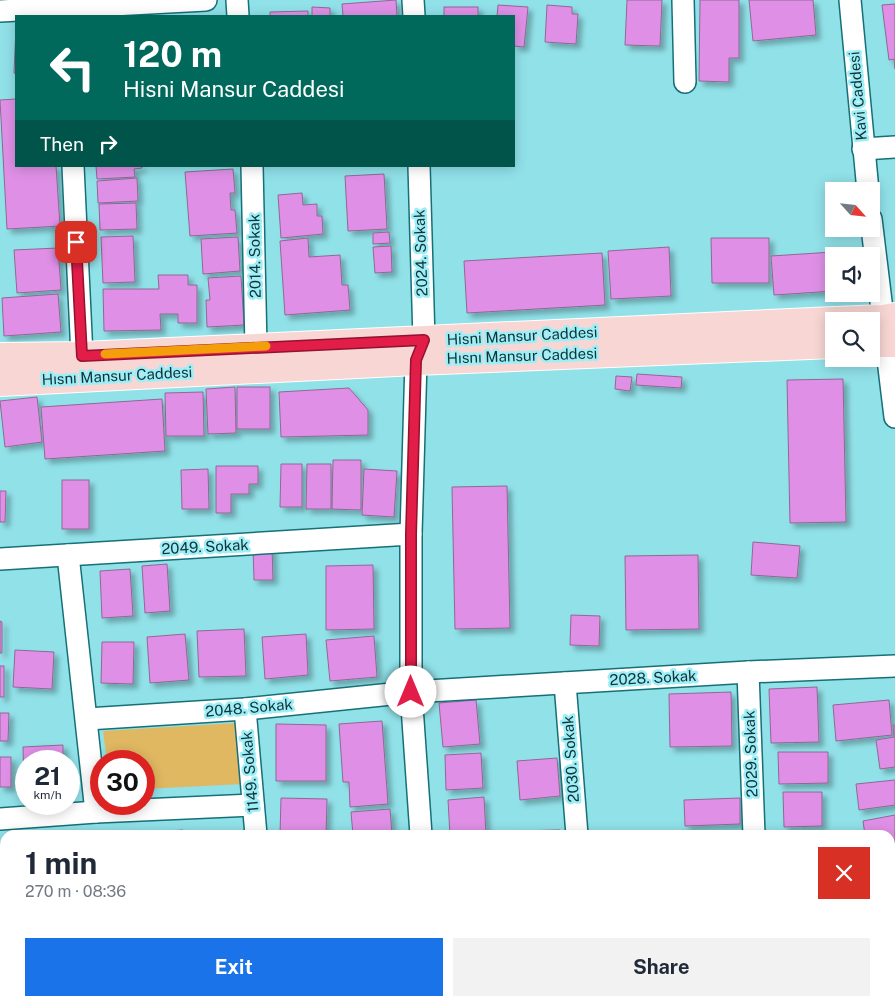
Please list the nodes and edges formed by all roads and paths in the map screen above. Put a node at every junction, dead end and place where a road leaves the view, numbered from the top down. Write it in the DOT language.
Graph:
graph roads {
  1 [pos="206,0"];
  2 [pos="237,0"];
  3 [pos="413,0"];
  4 [pos="683,0"];
  5 [pos="850,0"];
  6 [pos="140,2"];
  7 [pos="0,11"];
  8 [pos="64,12"];
  9 [pos="238,15"];
  10 [pos="414,15"];
  11 [pos="685,82"];
  12 [pos="895,147"];
  13 [pos="863,149"];
  14 [pos="72,167"];
  15 [pos="252,167"];
  16 [pos="419,167"];
  17 [pos="867,182"];
  18 [pos="874,238"];
  19 [pos="825,322"];
  20 [pos="886,333"];
  21 [pos="825,344"];
  22 [pos="256,347"];
  23 [pos="420,350"];
  24 [pos="82,356"];
  25 [pos="0,357"];
  26 [pos="0,382"];
  27 [pos="895,417"];
  28 [pos="411,534"];
  29 [pos="68,555"];
  30 [pos="0,559"];
  31 [pos="895,666"];
  32 [pos="748,672"];
  33 [pos="565,683"];
  34 [pos="411,692"];
  35 [pos="245,709"];
  36 [pos="87,719"];
  37 [pos="90,750"];
  38 [pos="253,805"];
  39 [pos="155,809"];
  40 [pos="90,812"];
  41 [pos="0,819"];
  42 [pos="256,830"];
  43 [pos="421,830"];
  44 [pos="577,830"];
  45 [pos="754,830"];
  1 -- 6 [label="street"];
  2 -- 9 [label="street"];
  3 -- 10 [label="street"];
  4 -- 11 [label="street"];
  5 -- 13 [label="street, Kavi Caddesi"];
  6 -- 8 [label="street"];
  7 -- 8 [label="street"];
  12 -- 13 [label="street"];
  13 -- 17 [label="street, Kavi Caddesi"];
  14 -- 24 [label="street"];
  15 -- 22 [label="street, 2014. Sokak"];
  16 -- 23 [label="street, 2024. Sokak"];
  18 -- 20 [label="street"];
  19 -- 23 [label="main road, Hisni Mansur Caddesi"];
  20 -- 27 [label="street"];
  21 -- 23 [label="main road, Hısnı Mansur Caddesi"];
  22 -- 23 [label="main road, Hisni Mansur Caddesi"];
  22 -- 24 [label="main road, Hisni Mansur Caddesi"];
  23 -- 26 [label="main road, Hısnı Mansur Caddesi"];
  23 -- 28 [label="street, 2024. Sokak"];
  24 -- 25 [label="main road, Hisni Mansur Caddesi"];
  28 -- 29 [label="street, 2049. Sokak"];
  28 -- 34 [label="street, 2024. Sokak"];
  29 -- 30 [label="street, 2049. Sokak"];
  29 -- 36 [label="street"];
  31 -- 32 [label="street, 2028. Sokak"];
  32 -- 33 [label="street, 2028. Sokak"];
  32 -- 45 [label="street, 2029. Sokak"];
  33 -- 34 [label="street, 2028. Sokak"];
  33 -- 44 [label="street, 2030. Sokak"];
  34 -- 35 [label="street, 2048. Sokak"];
  34 -- 43 [label="street, 2024. Sokak"];
  35 -- 36 [label="street, 2048. Sokak"];
  35 -- 38 [label="street, 1149. Sokak"];
  36 -- 37 [label="street"];
  38 -- 39 [label="street"];
  38 -- 42 [label="street, 1149. Sokak"];
  40 -- 41 [label="street"];
}
